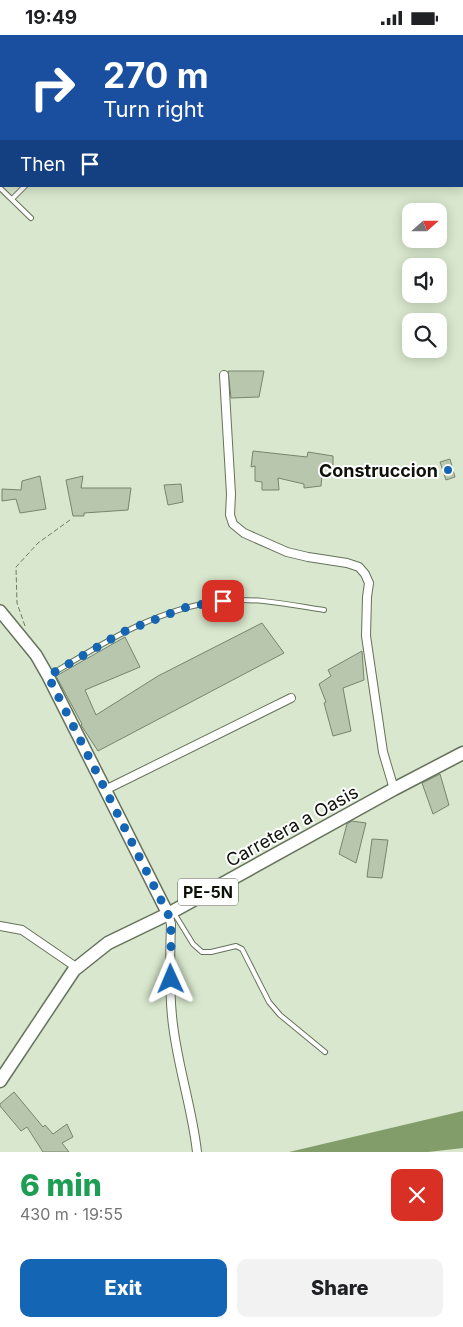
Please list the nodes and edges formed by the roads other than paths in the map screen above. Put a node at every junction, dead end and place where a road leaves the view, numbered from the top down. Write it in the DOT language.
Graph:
graph roads {
  1 [pos="24,187"];
  2 [pos="0,188"];
  3 [pos="12,199"];
  4 [pos="30,218"];
  5 [pos="224,375"];
  6 [pos="324,610"];
  7 [pos="0,611"];
  8 [pos="48,676"];
  9 [pos="292,697"];
  10 [pos="463,753"];
  11 [pos="394,789"];
  12 [pos="105,790"];
  13 [pos="170,913"];
  14 [pos="0,926"];
  15 [pos="76,967"];
  16 [pos="325,1052"];
  17 [pos="0,1081"];
  18 [pos="197,1152"];
  1 -- 3 [label="lane"];
  2 -- 3 [label="lane"];
  3 -- 4 [label="lane"];
  5 -- 11 [label="street"];
  6 -- 8 [label="lane"];
  7 -- 8 [label="street"];
  8 -- 12 [label="street"];
  9 -- 12 [label="street"];
  10 -- 11 [label="main road, Carretera a Oasis / PE-5N"];
  11 -- 13 [label="main road, Carretera a Oasis / PE-5N"];
  12 -- 13 [label="street"];
  13 -- 15 [label="main road, Carretera a Oasis / PE-5N"];
  13 -- 16 [label="lane"];
  13 -- 18 [label="street"];
  14 -- 15 [label="street"];
  15 -- 17 [label="main road, Carretera a Oasis / PE-5N"];
}
